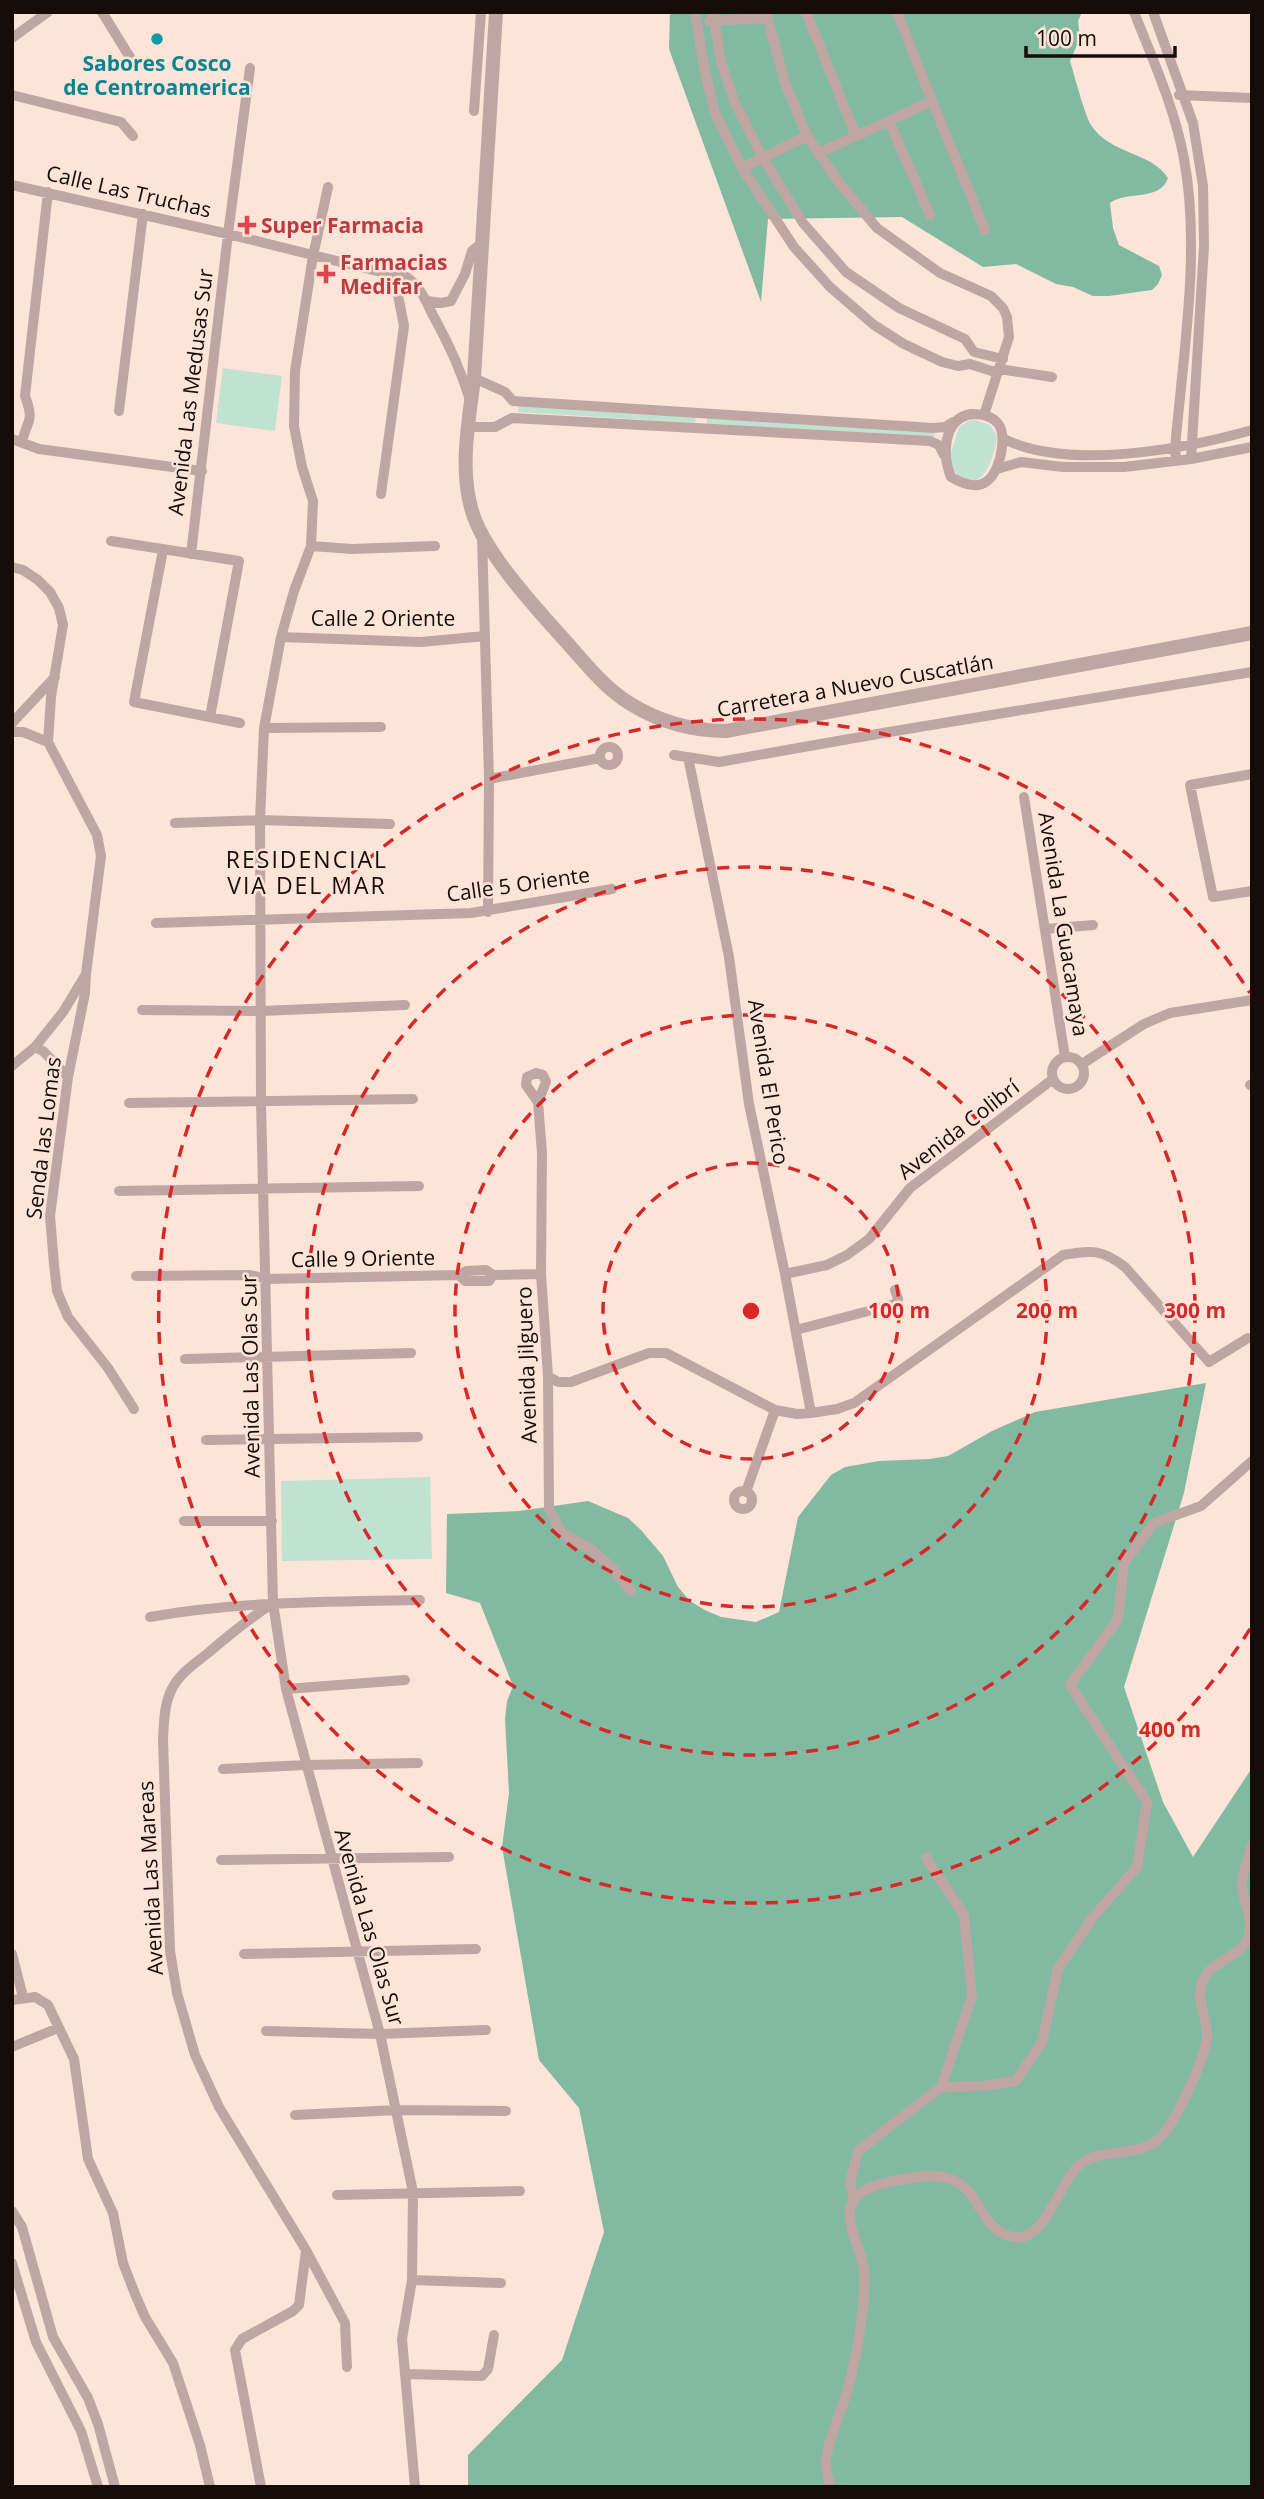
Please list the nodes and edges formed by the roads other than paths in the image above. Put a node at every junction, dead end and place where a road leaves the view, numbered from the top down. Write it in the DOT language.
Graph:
graph roads {
  1 [pos="48,12"];
  2 [pos="102,12"];
  3 [pos="481,12"];
  4 [pos="496,12"];
  5 [pos="806,12"];
  6 [pos="897,12"];
  7 [pos="1134,12"];
  8 [pos="1153,12"];
  9 [pos="766,15"];
  10 [pos="713,16"];
  11 [pos="696,17"];
  12 [pos="12,38"];
  13 [pos="131,59"];
  14 [pos="250,68"];
  15 [pos="12,94"];
  16 [pos="1165,95"];
  17 [pos="1182,95"];
  18 [pos="1252,98"];
  19 [pos="932,101"];
  20 [pos="474,111"];
  21 [pos="888,121"];
  22 [pos="856,135"];
  23 [pos="133,136"];
  24 [pos="807,136"];
  25 [pos="819,153"];
  26 [pos="763,158"];
  27 [pos="742,169"];
  28 [pos="12,185"];
  29 [pos="328,187"];
  30 [pos="48,192"];
  31 [pos="142,214"];
  32 [pos="930,215"];
  33 [pos="985,230"];
  34 [pos="228,234"];
  35 [pos="482,243"];
  36 [pos="313,256"];
  37 [pos="382,272"];
  38 [pos="846,272"];
  39 [pos="830,287"];
  40 [pos="428,301"];
  41 [pos="974,352"];
  42 [pos="970,364"];
  43 [pos="1000,367"];
  44 [pos="1052,377"];
  45 [pos="474,378"];
  46 [pos="513,401"];
  47 [pos="471,403"];
  48 [pos="119,411"];
  49 [pos="704,413"];
  50 [pos="984,415"];
  51 [pos="512,418"];
  52 [pos="953,422"];
  53 [pos="468,427"];
  54 [pos="703,428"];
  55 [pos="1252,430"];
  56 [pos="1004,439"];
  57 [pos="17,441"];
  58 [pos="1191,445"];
  59 [pos="1252,447"];
  60 [pos="1175,448"];
  61 [pos="944,455"];
  62 [pos="1191,459"];
  63 [pos="1176,461"];
  64 [pos="997,469"];
  65 [pos="202,471"];
  66 [pos="382,494"];
  67 [pos="482,537"];
  68 [pos="111,541"];
  69 [pos="311,546"];
  70 [pos="435,546"];
  71 [pos="163,550"];
  72 [pos="191,554"];
  73 [pos="12,567"];
  74 [pos="1252,633"];
  75 [pos="485,636"];
  76 [pos="281,637"];
  77 [pos="1252,672"];
  78 [pos="55,677"];
  79 [pos="210,717"];
  80 [pos="12,723"];
  81 [pos="240,723"];
  82 [pos="381,727"];
  83 [pos="264,728"];
  84 [pos="12,732"];
  85 [pos="48,742"];
  86 [pos="674,755"];
  87 [pos="688,757"];
  88 [pos="600,758"];
  89 [pos="1252,774"];
  90 [pos="489,779"];
  91 [pos="1024,797"];
  92 [pos="260,820"];
  93 [pos="175,823"];
  94 [pos="390,824"];
  95 [pos="612,889"];
  96 [pos="1252,891"];
  97 [pos="488,912"];
  98 [pos="262,920"];
  99 [pos="156,923"];
  100 [pos="1093,925"];
  101 [pos="1045,929"];
  102 [pos="86,974"];
  103 [pos="1252,1000"];
  104 [pos="405,1005"];
  105 [pos="142,1010"];
  106 [pos="262,1011"];
  107 [pos="35,1047"];
  108 [pos="1065,1057"];
  109 [pos="1082,1064"];
  110 [pos="12,1066"];
  111 [pos="68,1077"];
  112 [pos="1053,1079"];
  113 [pos="413,1099"];
  114 [pos="261,1102"];
  115 [pos="538,1102"];
  116 [pos="129,1103"];
  117 [pos="419,1186"];
  118 [pos="263,1187"];
  119 [pos="119,1191"];
  120 [pos="541,1274"];
  121 [pos="785,1274"];
  122 [pos="136,1276"];
  123 [pos="267,1279"];
  124 [pos="895,1290"];
  125 [pos="796,1330"];
  126 [pos="1248,1338"];
  127 [pos="411,1353"];
  128 [pos="268,1358"];
  129 [pos="185,1359"];
  130 [pos="548,1376"];
  131 [pos="134,1409"];
  132 [pos="775,1410"];
  133 [pos="811,1413"];
  134 [pos="418,1437"];
  135 [pos="206,1440"];
  136 [pos="270,1440"];
  137 [pos="1252,1461"];
  138 [pos="746,1492"];
  139 [pos="184,1521"];
  140 [pos="272,1521"];
  141 [pos="631,1591"];
  142 [pos="420,1600"];
  143 [pos="273,1603"];
  144 [pos="150,1617"];
  145 [pos="405,1680"];
  146 [pos="286,1689"];
  147 [pos="418,1763"];
  148 [pos="306,1765"];
  149 [pos="223,1769"];
  150 [pos="1252,1845"];
  151 [pos="449,1857"];
  152 [pos="926,1858"];
  153 [pos="331,1859"];
  154 [pos="221,1860"];
  155 [pos="476,1949"];
  156 [pos="358,1951"];
  157 [pos="12,1954"];
  158 [pos="244,1954"];
  159 [pos="18,1999"];
  160 [pos="58,2028"];
  161 [pos="486,2030"];
  162 [pos="266,2031"];
  163 [pos="380,2034"];
  164 [pos="12,2047"];
  165 [pos="941,2087"];
  166 [pos="397,2110"];
  167 [pos="506,2111"];
  168 [pos="295,2115"];
  169 [pos="520,2191"];
  170 [pos="413,2192"];
  171 [pos="337,2195"];
  172 [pos="855,2201"];
  173 [pos="12,2211"];
  174 [pos="306,2250"];
  175 [pos="12,2263"];
  176 [pos="412,2280"];
  177 [pos="501,2283"];
  178 [pos="494,2335"];
  179 [pos="53,2337"];
  180 [pos="36,2342"];
  181 [pos="347,2367"];
  182 [pos="405,2374"];
  183 [pos="98,2487"];
  184 [pos="115,2487"];
  185 [pos="209,2487"];
  186 [pos="261,2487"];
  187 [pos="415,2487"];
  188 [pos="830,2487"];
  1 -- 12 [label="street"];
  2 -- 13 [label="street"];
  3 -- 20 [label="street"];
  4 -- 35 [label="street, Carretera a Nuevo Cuscatlán"];
  5 -- 22 [label="street"];
  6 -- 19 [label="street"];
  7 -- 16 [label="street"];
  8 -- 17 [label="street"];
  9 -- 10 [label="street"];
  9 -- 24 [label="street"];
  10 -- 11 [label="street"];
  10 -- 26 [label="street"];
  11 -- 27 [label="street"];
  14 -- 34 [label="street, Avenida Las Medusas Sur"];
  15 -- 23 [label="street"];
  16 -- 17 [label="street"];
  16 -- 60 [label="street"];
  17 -- 18 [label="street"];
  17 -- 58 [label="street"];
  19 -- 21 [label="street"];
  19 -- 33 [label="street"];
  21 -- 22 [label="street"];
  21 -- 32 [label="street"];
  22 -- 25 [label="street"];
  24 -- 25 [label="street"];
  24 -- 26 [label="street"];
  25 -- 43 [label="street"];
  26 -- 27 [label="street"];
  26 -- 38 [label="street"];
  27 -- 39 [label="street"];
  28 -- 30 [label="street, Calle Las Truchas"];
  29 -- 36 [label="street, Avenida Las Olas Sur"];
  30 -- 31 [label="street, Calle Las Truchas"];
  30 -- 57 [label="street"];
  31 -- 34 [label="street, Calle Las Truchas"];
  31 -- 48 [label="street"];
  34 -- 36 [label="street, Calle Las Truchas"];
  34 -- 65 [label="street, Avenida Las Medusas Sur"];
  35 -- 40 [label="street"];
  35 -- 45 [label="street, Carretera a Nuevo Cuscatlán"];
  36 -- 37 [label="street, Calle Las Truchas"];
  36 -- 69 [label="street, Avenida Las Olas Sur"];
  37 -- 40 [label="street, Calle Las Truchas"];
  37 -- 66 [label="street"];
  38 -- 39 [label="street"];
  38 -- 41 [label="street"];
  39 -- 42 [label="street"];
  40 -- 47 [label="street, Calle Las Truchas"];
  41 -- 42 [label="street"];
  41 -- 43 [label="street"];
  42 -- 43 [label="street"];
  43 -- 44 [label="street"];
  43 -- 50 [label="street"];
  45 -- 46 [label="street"];
  45 -- 47 [label="street, Carretera a Nuevo Cuscatlán"];
  46 -- 49 [label="street"];
  46 -- 51 [label="street"];
  47 -- 53 [label="street, Carretera a Nuevo Cuscatlán"];
  49 -- 52 [label="street"];
  49 -- 54 [label="street"];
  50 -- 52 [label="street"];
  50 -- 56 [label="street"];
  51 -- 53 [label="street"];
  51 -- 54 [label="street"];
  52 -- 61 [label="street"];
  53 -- 67 [label="street, Carretera a Nuevo Cuscatlán"];
  54 -- 61 [label="street"];
  55 -- 58 [label="street"];
  56 -- 60 [label="street"];
  56 -- 64 [label="street"];
  57 -- 65 [label="street"];
  58 -- 60 [label="street"];
  58 -- 62 [label="street"];
  59 -- 62 [label="street"];
  60 -- 63 [label="street"];
  61 -- 64 [label="street"];
  62 -- 63 [label="street"];
  63 -- 64 [label="street"];
  65 -- 72 [label="street, Avenida Las Medusas Sur"];
  67 -- 74 [label="street, Carretera a Nuevo Cuscatlán"];
  67 -- 75 [label="street"];
  68 -- 71 [label="street"];
  69 -- 70 [label="street"];
  69 -- 76 [label="street, Avenida Las Olas Sur"];
  71 -- 72 [label="street"];
  71 -- 79 [label="street"];
  72 -- 79 [label="street"];
  73 -- 78 [label="street"];
  75 -- 76 [label="street, Calle 2 Oriente"];
  75 -- 90 [label="street"];
  76 -- 83 [label="street, Avenida Las Olas Sur"];
  77 -- 87 [label="street"];
  78 -- 80 [label="street"];
  78 -- 85 [label="street"];
  79 -- 81 [label="street"];
  82 -- 83 [label="street"];
  83 -- 92 [label="street, Avenida Las Olas Sur"];
  84 -- 85 [label="street"];
  85 -- 102 [label="street, Senda las Lomas"];
  86 -- 87 [label="street"];
  87 -- 121 [label="street, Avenida El Perico"];
  88 -- 90 [label="street"];
  89 -- 96 [label="street"];
  90 -- 97 [label="street"];
  91 -- 101 [label="street, Avenida La Guacamaya"];
  92 -- 93 [label="street"];
  92 -- 94 [label="street"];
  92 -- 98 [label="street, Avenida Las Olas Sur"];
  95 -- 97 [label="street, Calle 5 Oriente"];
  97 -- 98 [label="street, Calle 5 Oriente"];
  98 -- 99 [label="street, Calle 5 Oriente"];
  98 -- 106 [label="street, Avenida Las Olas Sur"];
  100 -- 101 [label="street"];
  101 -- 108 [label="street, Avenida La Guacamaya"];
  102 -- 107 [label="street"];
  102 -- 111 [label="street, Senda las Lomas"];
  103 -- 109 [label="street"];
  104 -- 106 [label="street"];
  105 -- 106 [label="street"];
  106 -- 114 [label="street, Avenida Las Olas Sur"];
  107 -- 110 [label="street"];
  107 -- 111 [label="street"];
  108 -- 109 [label="street"];
  108 -- 112 [label="street"];
  109 -- 112 [label="street"];
  111 -- 131 [label="street, Senda las Lomas"];
  112 -- 121 [label="street, Avenida Colibrí"];
  113 -- 114 [label="street"];
  114 -- 116 [label="street"];
  114 -- 118 [label="street, Avenida Las Olas Sur"];
  115 -- 120 [label="street, Avenida Jilguero"];
  117 -- 118 [label="street"];
  118 -- 119 [label="street"];
  118 -- 123 [label="street, Avenida Las Olas Sur"];
  120 -- 123 [label="street, Calle 9 Oriente"];
  120 -- 130 [label="street, Avenida Jilguero"];
  121 -- 125 [label="street, Avenida El Perico"];
  122 -- 123 [label="street, Calle 9 Oriente"];
  123 -- 128 [label="street, Avenida Las Olas Sur"];
  124 -- 125 [label="street"];
  125 -- 133 [label="street, Avenida El Perico"];
  126 -- 133 [label="street"];
  127 -- 128 [label="street"];
  128 -- 129 [label="street"];
  128 -- 136 [label="street, Avenida Las Olas Sur"];
  130 -- 132 [label="street"];
  130 -- 141 [label="street, Avenida Jilguero"];
  132 -- 133 [label="street"];
  132 -- 138 [label="street"];
  134 -- 136 [label="street"];
  135 -- 136 [label="street"];
  136 -- 140 [label="street, Avenida Las Olas Sur"];
  137 -- 165 [label="street"];
  139 -- 140 [label="street"];
  140 -- 143 [label="street, Avenida Las Olas Sur"];
  142 -- 143 [label="street"];
  143 -- 144 [label="street"];
  143 -- 146 [label="street, Avenida Las Olas Sur"];
  143 -- 174 [label="street, Avenida Las Mareas"];
  145 -- 146 [label="street"];
  146 -- 148 [label="street, Avenida Las Olas Sur"];
  147 -- 148 [label="street"];
  148 -- 149 [label="street"];
  148 -- 153 [label="street, Avenida Las Olas Sur"];
  150 -- 172 [label="street"];
  151 -- 153 [label="street"];
  152 -- 165 [label="street"];
  153 -- 154 [label="street"];
  153 -- 156 [label="street, Avenida Las Olas Sur"];
  155 -- 156 [label="street"];
  156 -- 158 [label="street"];
  156 -- 163 [label="street, Avenida Las Olas Sur"];
  157 -- 159 [label="street"];
  159 -- 160 [label="street"];
  160 -- 164 [label="street"];
  160 -- 185 [label="street"];
  161 -- 163 [label="street"];
  162 -- 163 [label="street"];
  163 -- 166 [label="street, Avenida Las Olas Sur"];
  165 -- 172 [label="street"];
  166 -- 167 [label="street"];
  166 -- 168 [label="street"];
  166 -- 170 [label="street, Avenida Las Olas Sur"];
  169 -- 170 [label="street"];
  170 -- 171 [label="street"];
  170 -- 176 [label="street, Avenida Las Olas Sur"];
  172 -- 188 [label="street"];
  173 -- 179 [label="street"];
  174 -- 181 [label="street, Avenida Las Mareas"];
  174 -- 186 [label="street"];
  175 -- 180 [label="street"];
  176 -- 177 [label="street"];
  176 -- 182 [label="street, Avenida Las Olas Sur"];
  178 -- 182 [label="street"];
  179 -- 180 [label="street"];
  179 -- 184 [label="street"];
  180 -- 183 [label="street"];
  182 -- 187 [label="street, Avenida Las Olas Sur"];
}
